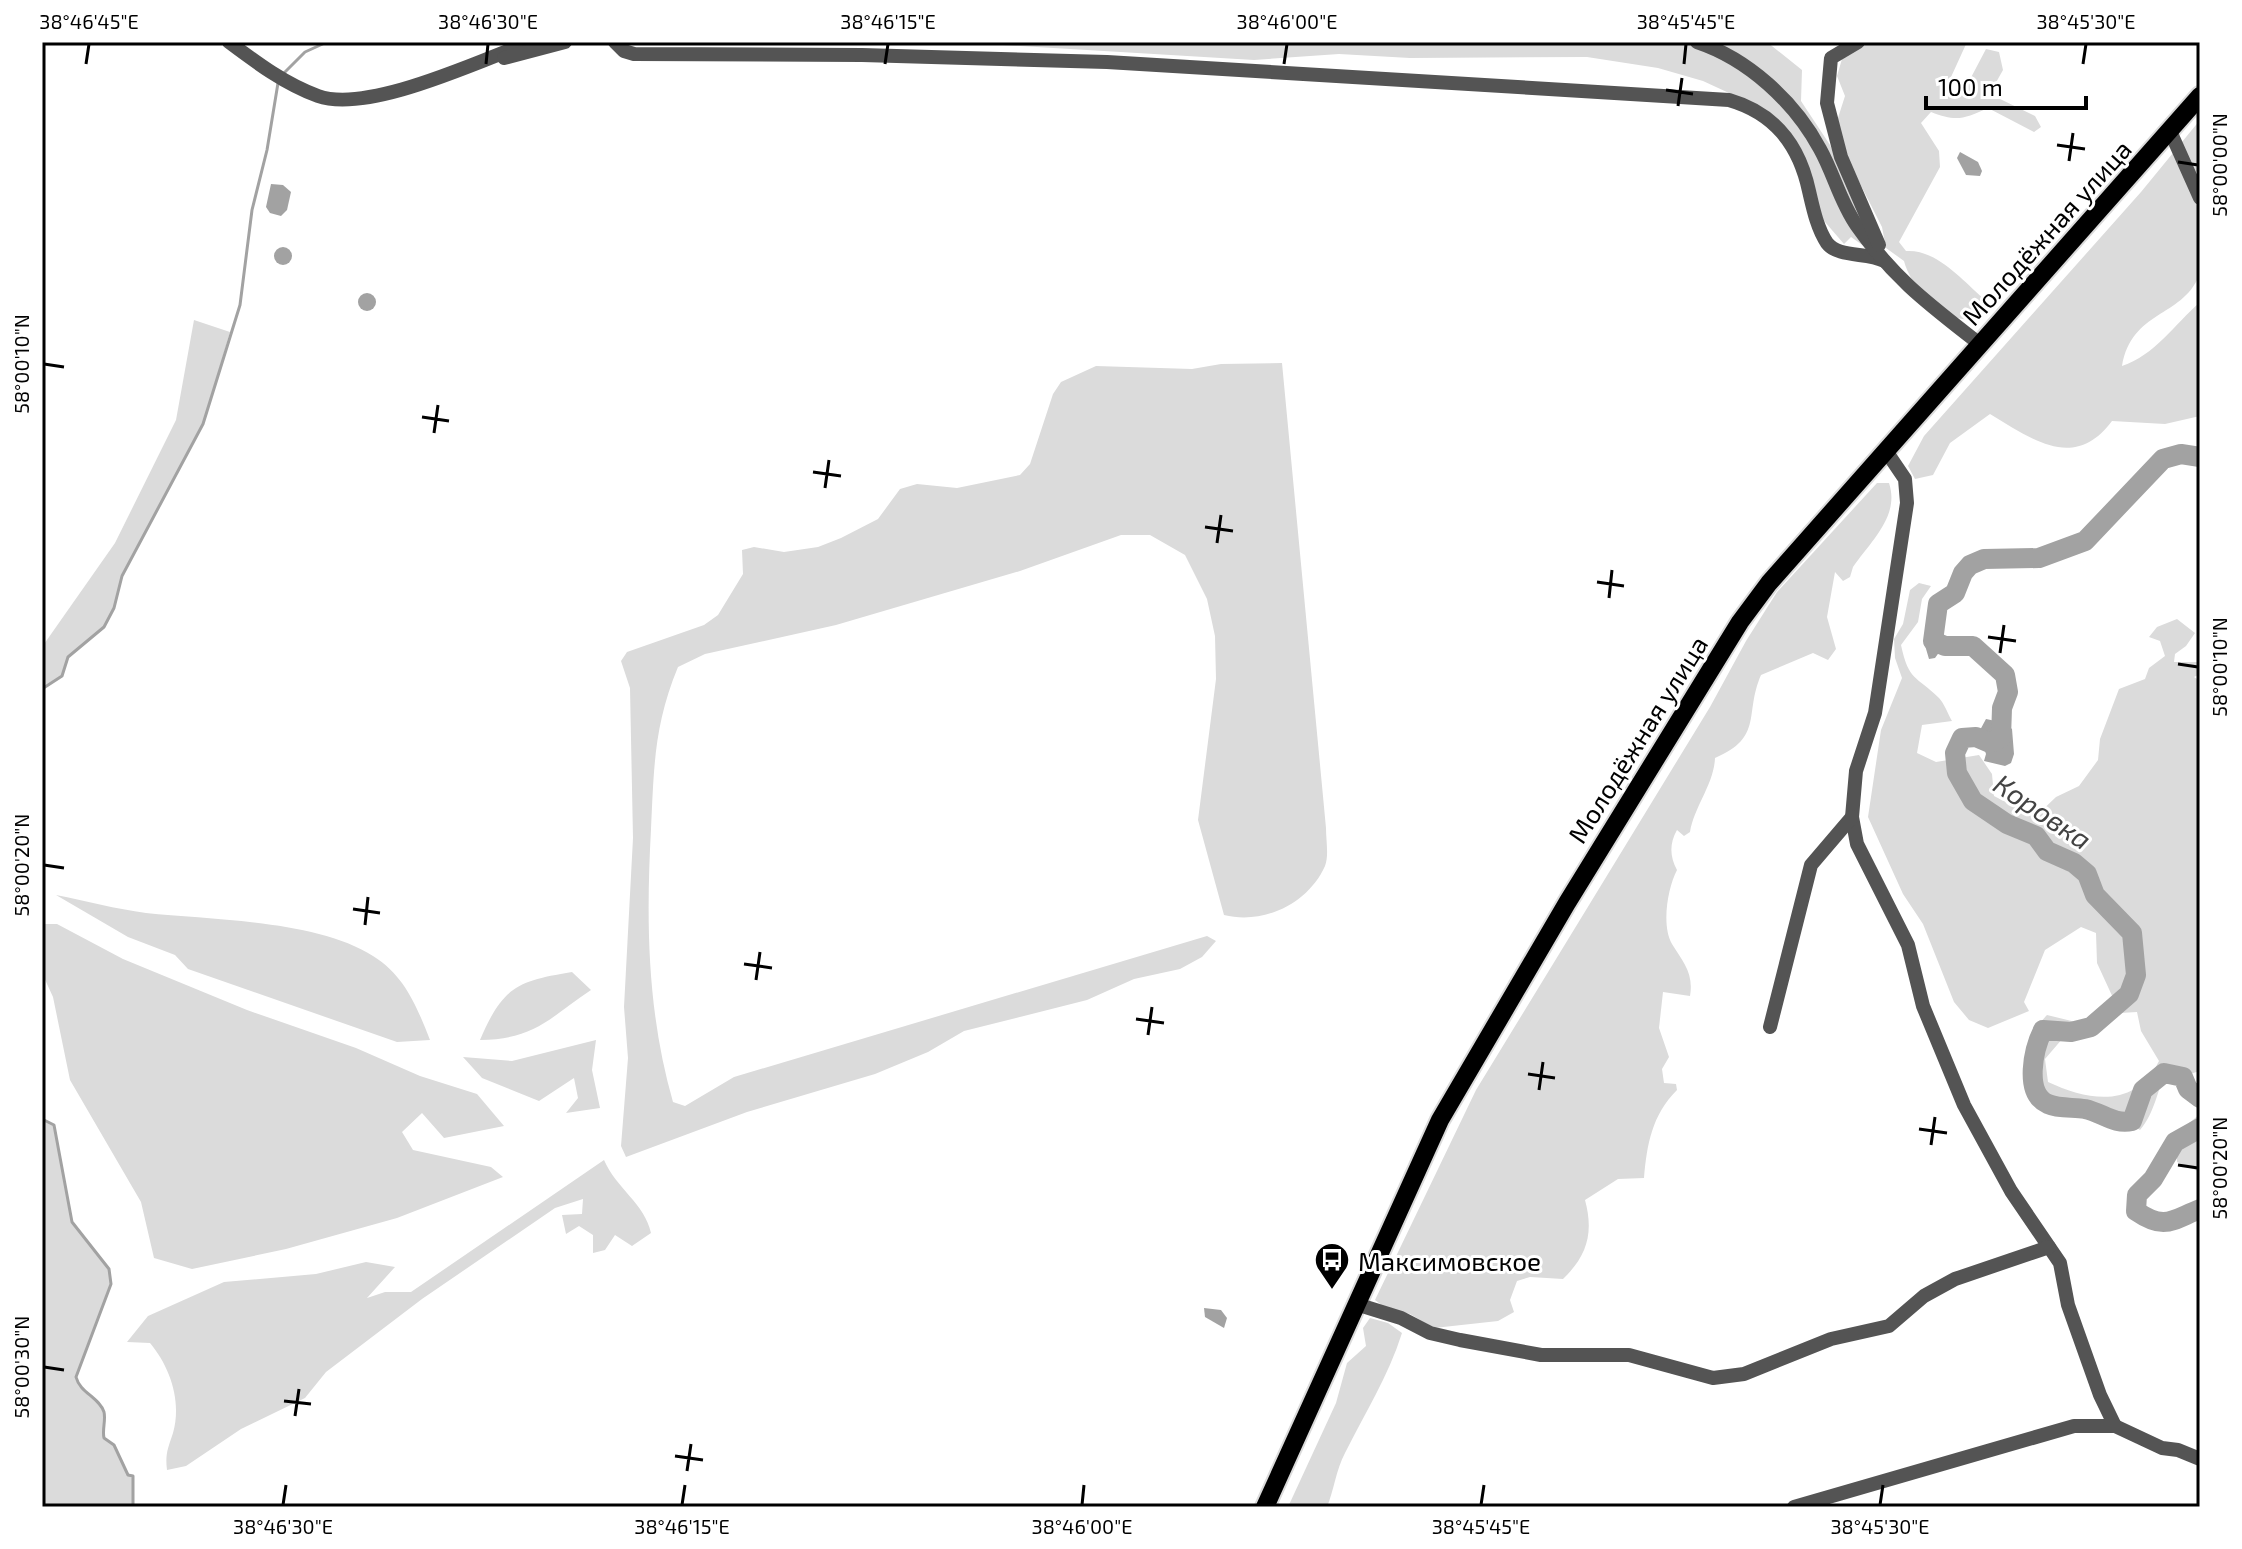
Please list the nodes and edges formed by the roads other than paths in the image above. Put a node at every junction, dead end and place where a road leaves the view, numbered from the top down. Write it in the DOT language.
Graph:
graph roads {
  1 [pos="229,42"];
  2 [pos="531,42"];
  3 [pos="565,42"];
  4 [pos="615,42"];
  5 [pos="1697,42"];
  6 [pos="1858,42"];
  7 [pos="487,59"];
  8 [pos="2200,96"];
  9 [pos="2170,131"];
  10 [pos="2200,198"];
  11 [pos="1886,264"];
  12 [pos="1981,345"];
  13 [pos="1886,451"];
  14 [pos="1852,817"];
  15 [pos="1770,1027"];
  16 [pos="2049,1247"];
  17 [pos="1356,1304"];
  18 [pos="2115,1426"];
  19 [pos="2200,1459"];
  20 [pos="1265,1507"];
  21 [pos="1794,1507"];
  1 -- 7 [label="street"];
  2 -- 7 [label="street"];
  3 -- 7 [label="street"];
  4 -- 11 [label="street"];
  5 -- 11 [label="street"];
  6 -- 11 [label="street"];
  8 -- 9 [label="main road, Молодёжная улица"];
  9 -- 10 [label="street"];
  9 -- 12 [label="main road, Молодёжная улица"];
  11 -- 12 [label="street"];
  12 -- 13 [label="main road, Молодёжная улица"];
  13 -- 14 [label="street"];
  13 -- 17 [label="main road, Молодёжная улица"];
  14 -- 15 [label="street"];
  14 -- 16 [label="street"];
  16 -- 17 [label="street"];
  16 -- 18 [label="street"];
  17 -- 20 [label="main road, Молодёжная улица"];
  18 -- 19 [label="street"];
  18 -- 21 [label="street"];
}
